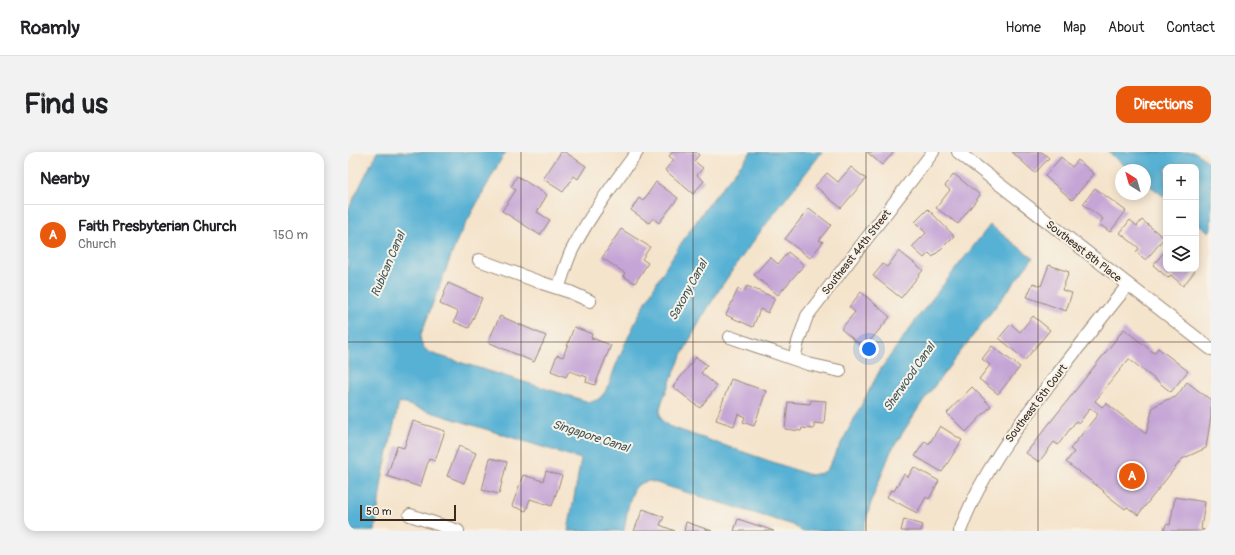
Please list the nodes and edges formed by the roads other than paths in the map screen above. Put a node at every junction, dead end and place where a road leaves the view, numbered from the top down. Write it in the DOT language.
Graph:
graph roads {
  1 [pos="637,152"];
  2 [pos="933,152"];
  3 [pos="958,152"];
  4 [pos="479,260"];
  5 [pos="1128,285"];
  6 [pos="558,288"];
  7 [pos="590,301"];
  8 [pos="730,337"];
  9 [pos="1211,349"];
  10 [pos="794,359"];
  11 [pos="840,371"];
  12 [pos="410,515"];
  13 [pos="458,531"];
  14 [pos="960,531"];
  1 -- 6 [label="street"];
  2 -- 10 [label="street, Southeast 44th Street"];
  3 -- 5 [label="street, Southeast 8th Place"];
  4 -- 6 [label="street"];
  5 -- 9 [label="street, Southeast 8th Place"];
  5 -- 14 [label="street, Southeast 6th Court"];
  6 -- 7 [label="street"];
  8 -- 10 [label="street"];
  10 -- 11 [label="street"];
  12 -- 13 [label="street"];
}
